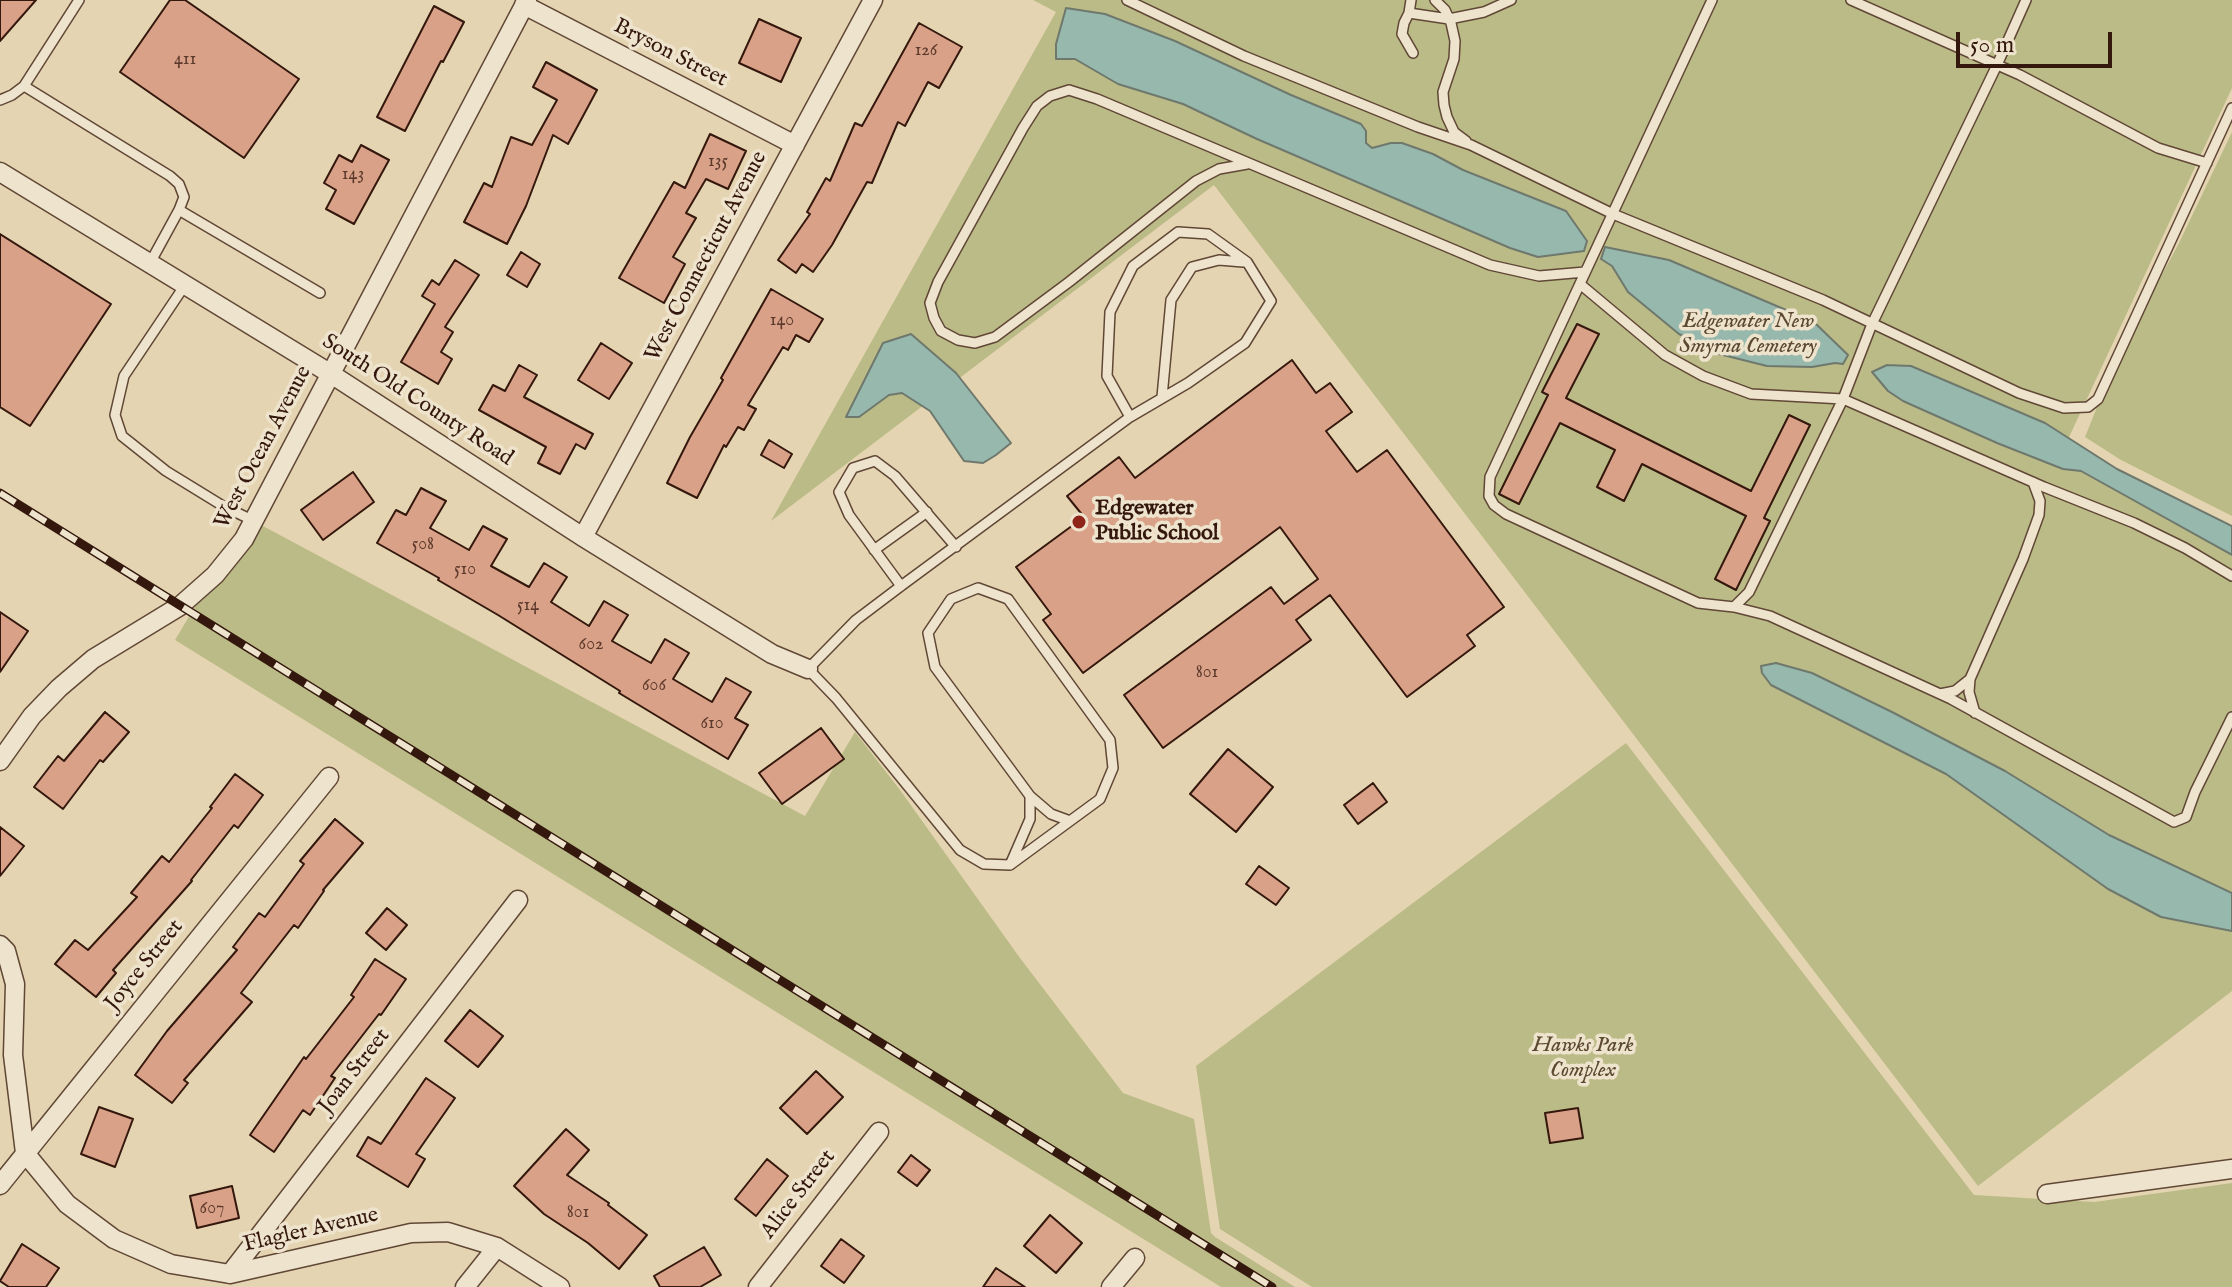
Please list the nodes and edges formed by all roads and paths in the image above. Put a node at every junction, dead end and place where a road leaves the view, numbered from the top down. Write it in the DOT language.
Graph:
graph roads {
  1 [pos="79,0"];
  2 [pos="873,0"];
  3 [pos="1127,0"];
  4 [pos="1411,0"];
  5 [pos="1435,0"];
  6 [pos="1511,0"];
  7 [pos="1712,0"];
  8 [pos="1851,0"];
  9 [pos="2026,0"];
  10 [pos="526,3"];
  11 [pos="1409,13"];
  12 [pos="1449,19"];
  13 [pos="1413,53"];
  14 [pos="1997,65"];
  15 [pos="24,86"];
  16 [pos="0,100"];
  17 [pos="2232,108"];
  18 [pos="795,145"];
  19 [pos="1471,145"];
  20 [pos="2207,163"];
  21 [pos="1247,164"];
  22 [pos="0,172"];
  23 [pos="179,210"];
  24 [pos="1613,214"];
  25 [pos="1247,262"];
  26 [pos="150,263"];
  27 [pos="1585,272"];
  28 [pos="1580,284"];
  29 [pos="185,285"];
  30 [pos="320,293"];
  31 [pos="1872,324"];
  32 [pos="331,374"];
  33 [pos="1162,397"];
  34 [pos="1843,399"];
  35 [pos="1130,417"];
  36 [pos="2033,482"];
  37 [pos="927,512"];
  38 [pos="254,521"];
  39 [pos="583,537"];
  40 [pos="956,547"];
  41 [pos="874,550"];
  42 [pos="2232,576"];
  43 [pos="901,586"];
  44 [pos="1749,592"];
  45 [pos="1734,607"];
  46 [pos="1761,613"];
  47 [pos="808,669"];
  48 [pos="1970,679"];
  49 [pos="1940,694"];
  50 [pos="1975,713"];
  51 [pos="2232,717"];
  52 [pos="0,761"];
  53 [pos="329,777"];
  54 [pos="1030,796"];
  55 [pos="1070,821"];
  56 [pos="1010,865"];
  57 [pos="518,900"];
  58 [pos="0,945"];
  59 [pos="879,1132"];
  60 [pos="25,1153"];
  61 [pos="2232,1169"];
  62 [pos="0,1185"];
  63 [pos="2047,1194"];
  64 [pos="497,1247"];
  65 [pos="1135,1258"];
  66 [pos="230,1274"];
  67 [pos="465,1287"];
  68 [pos="560,1287"];
  69 [pos="758,1287"];
  70 [pos="1111,1287"];
  1 -- 15 [label="lane"];
  2 -- 18 [label="street, West Connecticut Avenue"];
  3 -- 19 [label="lane"];
  4 -- 11 [label="lane"];
  5 -- 12 [label="lane"];
  6 -- 12 [label="lane"];
  7 -- 24 [label="lane"];
  8 -- 14 [label="lane"];
  9 -- 14 [label="lane"];
  10 -- 18 [label="street, Bryson Street"];
  10 -- 32 [label="street, West Ocean Avenue"];
  11 -- 12 [label="lane"];
  11 -- 13 [label="lane"];
  12 -- 19 [label="lane"];
  14 -- 20 [label="lane"];
  14 -- 31 [label="lane"];
  15 -- 16 [label="lane"];
  15 -- 23 [label="lane"];
  17 -- 20 [label="lane"];
  18 -- 39 [label="street, West Connecticut Avenue"];
  19 -- 24 [label="lane"];
  20 -- 31 [label="lane"];
  21 -- 21 [label="lane"];
  21 -- 27 [label="lane"];
  22 -- 26 [label="street, South Old County Road"];
  23 -- 26 [label="lane"];
  23 -- 30 [label="lane"];
  24 -- 27 [label="lane"];
  24 -- 31 [label="lane"];
  25 -- 33 [label="lane"];
  25 -- 33 [label="lane"];
  25 -- 35 [label="lane"];
  26 -- 29 [label="street, South Old County Road"];
  27 -- 28 [label="lane"];
  28 -- 34 [label="lane"];
  28 -- 45 [label="lane"];
  29 -- 32 [label="street, South Old County Road"];
  29 -- 38 [label="lane"];
  31 -- 34 [label="lane"];
  32 -- 38 [label="street, West Ocean Avenue"];
  32 -- 39 [label="street, South Old County Road"];
  33 -- 35 [label="lane"];
  34 -- 36 [label="lane"];
  34 -- 44 [label="lane"];
  35 -- 40 [label="lane"];
  36 -- 42 [label="lane"];
  36 -- 48 [label="lane"];
  37 -- 40 [label="lane"];
  37 -- 41 [label="lane"];
  37 -- 41 [label="lane"];
  38 -- 52 [label="street, West Ocean Avenue"];
  39 -- 47 [label="street, South Old County Road"];
  40 -- 43 [label="lane"];
  41 -- 43 [label="lane"];
  43 -- 47 [label="lane"];
  44 -- 45 [label="lane"];
  44 -- 46 [label="lane"];
  45 -- 46 [label="lane"];
  46 -- 49 [label="lane"];
  47 -- 56 [label="lane"];
  48 -- 49 [label="lane"];
  48 -- 50 [label="lane"];
  49 -- 50 [label="lane"];
  50 -- 51 [label="lane"];
  53 -- 60 [label="street, Joyce Street"];
  54 -- 55 [label="lane"];
  54 -- 55 [label="lane"];
  54 -- 56 [label="lane"];
  55 -- 56 [label="lane"];
  57 -- 66 [label="street, Joan Street"];
  58 -- 60 [label="street"];
  59 -- 69 [label="street, Alice Street"];
  60 -- 62 [label="street, Joyce Street"];
  60 -- 66 [label="street, Flagler Avenue"];
  61 -- 63 [label="street"];
  64 -- 66 [label="street, Flagler Avenue"];
  64 -- 67 [label="street"];
  64 -- 68 [label="street, Flagler Avenue"];
  65 -- 70 [label="street"];
}
